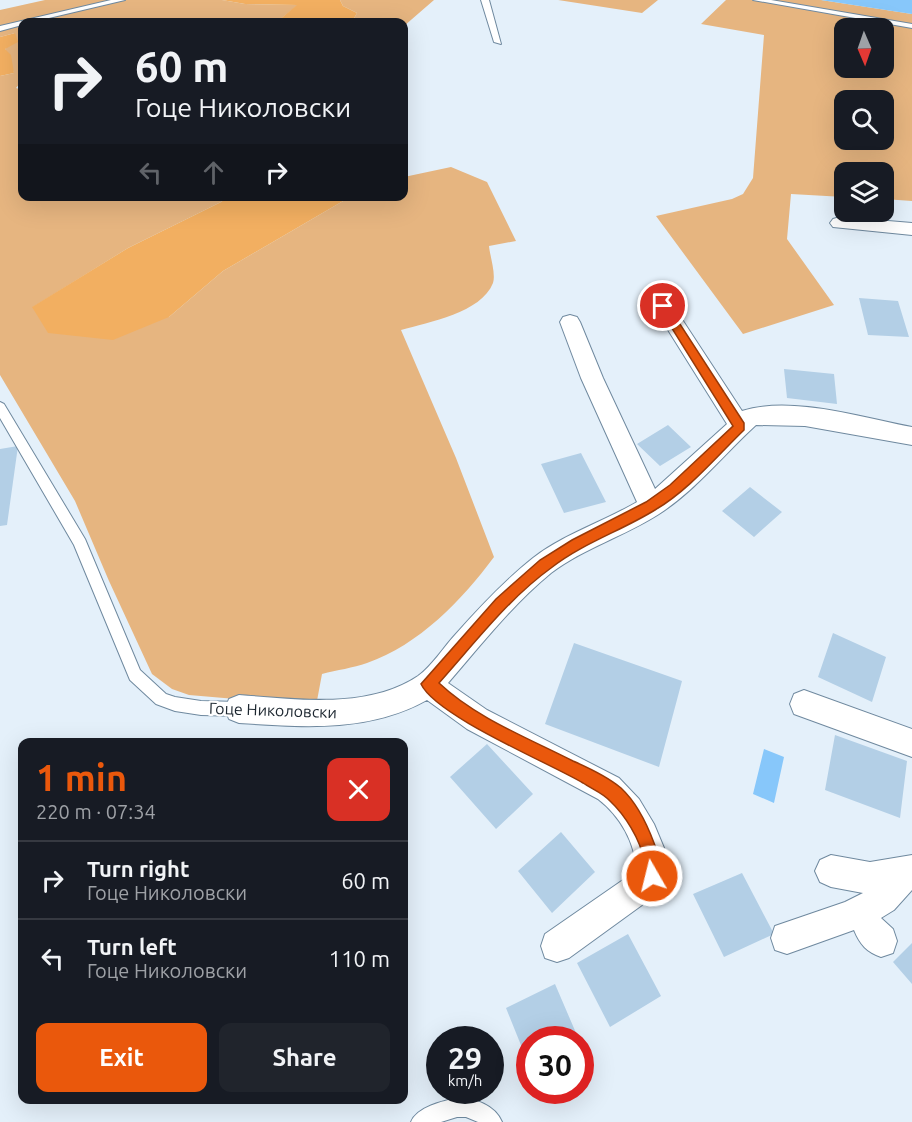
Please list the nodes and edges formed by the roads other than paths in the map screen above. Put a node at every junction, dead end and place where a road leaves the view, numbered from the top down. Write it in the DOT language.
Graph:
graph roads {
  1 [pos="121,0"];
  2 [pos="485,0"];
  3 [pos="757,0"];
  4 [pos="44,18"];
  5 [pos="18,24"];
  6 [pos="912,26"];
  7 [pos="0,29"];
  8 [pos="498,42"];
  9 [pos="840,223"];
  10 [pos="912,229"];
  11 [pos="663,306"];
  12 [pos="570,322"];
  13 [pos="0,407"];
  14 [pos="740,426"];
  15 [pos="912,436"];
  16 [pos="651,506"];
  17 [pos="429,684"];
  18 [pos="804,704"];
  19 [pos="239,709"];
  20 [pos="912,743"];
  21 [pos="831,871"];
  22 [pos="910,872"];
  23 [pos="862,910"];
  24 [pos="787,938"];
  25 [pos="881,941"];
  26 [pos="556,946"];
  27 [pos="422,1122"];
  28 [pos="492,1122"];
  1 -- 4 [label="lane"];
  2 -- 8 [label="lane"];
  3 -- 6 [label="lane"];
  5 -- 7 [label="lane"];
  9 -- 10 [label="street"];
  11 -- 14 [label="street"];
  12 -- 16 [label="street"];
  13 -- 19 [label="lane, Гоце Николовски"];
  14 -- 15 [label="street, Гоце Николовски"];
  14 -- 16 [label="street, Гоце Николовски"];
  16 -- 17 [label="street, Гоце Николовски"];
  17 -- 19 [label="street, Гоце Николовски"];
  17 -- 26 [label="street"];
  18 -- 20 [label="street"];
  21 -- 22 [label="street"];
  22 -- 23 [label="street"];
  23 -- 24 [label="street"];
  23 -- 25 [label="street"];
  27 -- 28 [label="lane"];
}
